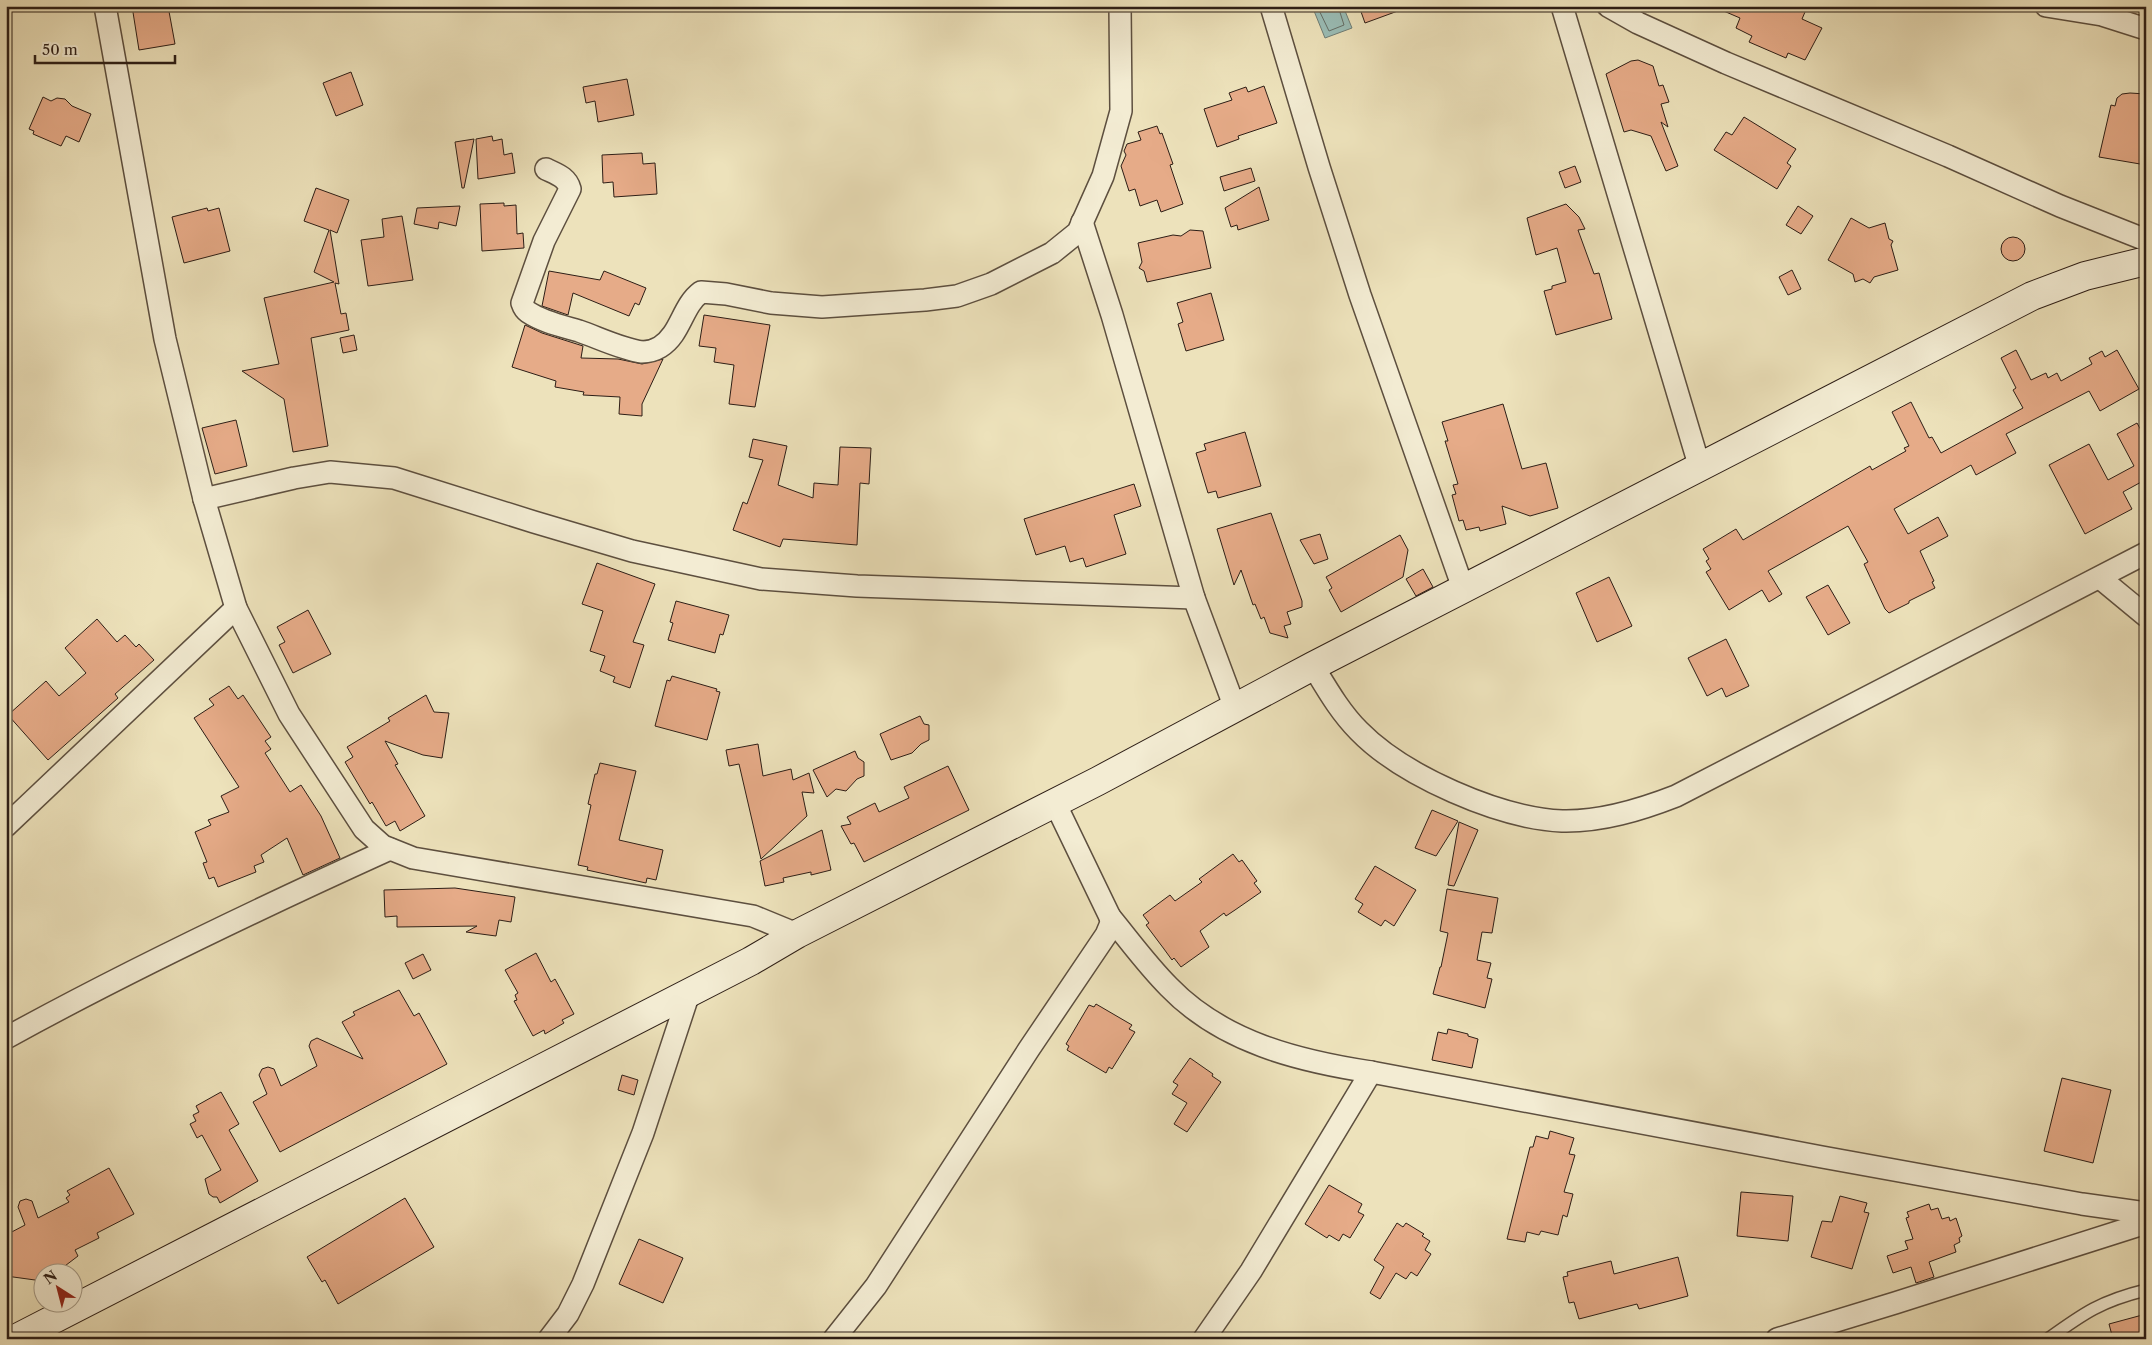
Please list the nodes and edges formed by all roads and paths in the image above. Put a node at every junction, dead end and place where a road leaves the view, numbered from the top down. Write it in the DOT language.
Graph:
graph roads {
  1 [pos="105,6"];
  2 [pos="1120,6"];
  3 [pos="1271,6"];
  4 [pos="1562,6"];
  5 [pos="1608,6"];
  6 [pos="2046,6"];
  7 [pos="2146,29"];
  8 [pos="546,169"];
  9 [pos="1082,222"];
  10 [pos="2146,240"];
  11 [pos="2146,261"];
  12 [pos="1700,468"];
  13 [pos="204,499"];
  14 [pos="2146,553"];
  15 [pos="2100,578"];
  16 [pos="1463,588"];
  17 [pos="1194,598"];
  18 [pos="236,608"];
  19 [pos="2146,616"];
  20 [pos="1313,666"];
  21 [pos="1235,708"];
  22 [pos="1055,803"];
  23 [pos="6,826"];
  24 [pos="390,849"];
  25 [pos="1110,917"];
  26 [pos="798,934"];
  27 [pos="689,993"];
  28 [pos="6,1038"];
  29 [pos="1371,1072"];
  30 [pos="2146,1213"];
  31 [pos="2146,1223"];
  32 [pos="2146,1290"];
  33 [pos="15,1339"];
  34 [pos="549,1339"];
  35 [pos="834,1339"];
  36 [pos="1204,1339"];
  37 [pos="1777,1339"];
  38 [pos="2048,1339"];
  1 -- 13 [label="street"];
  2 -- 9 [label="street"];
  3 -- 16 [label="street"];
  4 -- 12 [label="street"];
  5 -- 10 [label="street"];
  6 -- 7 [label="street"];
  8 -- 9 [label="street"];
  9 -- 17 [label="street"];
  11 -- 12 [label="street"];
  12 -- 16 [label="street"];
  13 -- 17 [label="street"];
  13 -- 18 [label="street"];
  14 -- 15 [label="street"];
  15 -- 19 [label="street"];
  15 -- 20 [label="street"];
  16 -- 20 [label="street"];
  17 -- 21 [label="street"];
  18 -- 23 [label="street"];
  18 -- 24 [label="street"];
  20 -- 21 [label="street"];
  21 -- 22 [label="street"];
  22 -- 25 [label="street"];
  22 -- 26 [label="street"];
  24 -- 26 [label="street"];
  24 -- 28 [label="street"];
  25 -- 29 [label="street"];
  25 -- 35 [label="street"];
  26 -- 27 [label="street"];
  27 -- 33 [label="street"];
  27 -- 34 [label="street"];
  29 -- 30 [label="street"];
  29 -- 36 [label="street"];
  31 -- 37 [label="street"];
  32 -- 38 [label="lane"];
}
